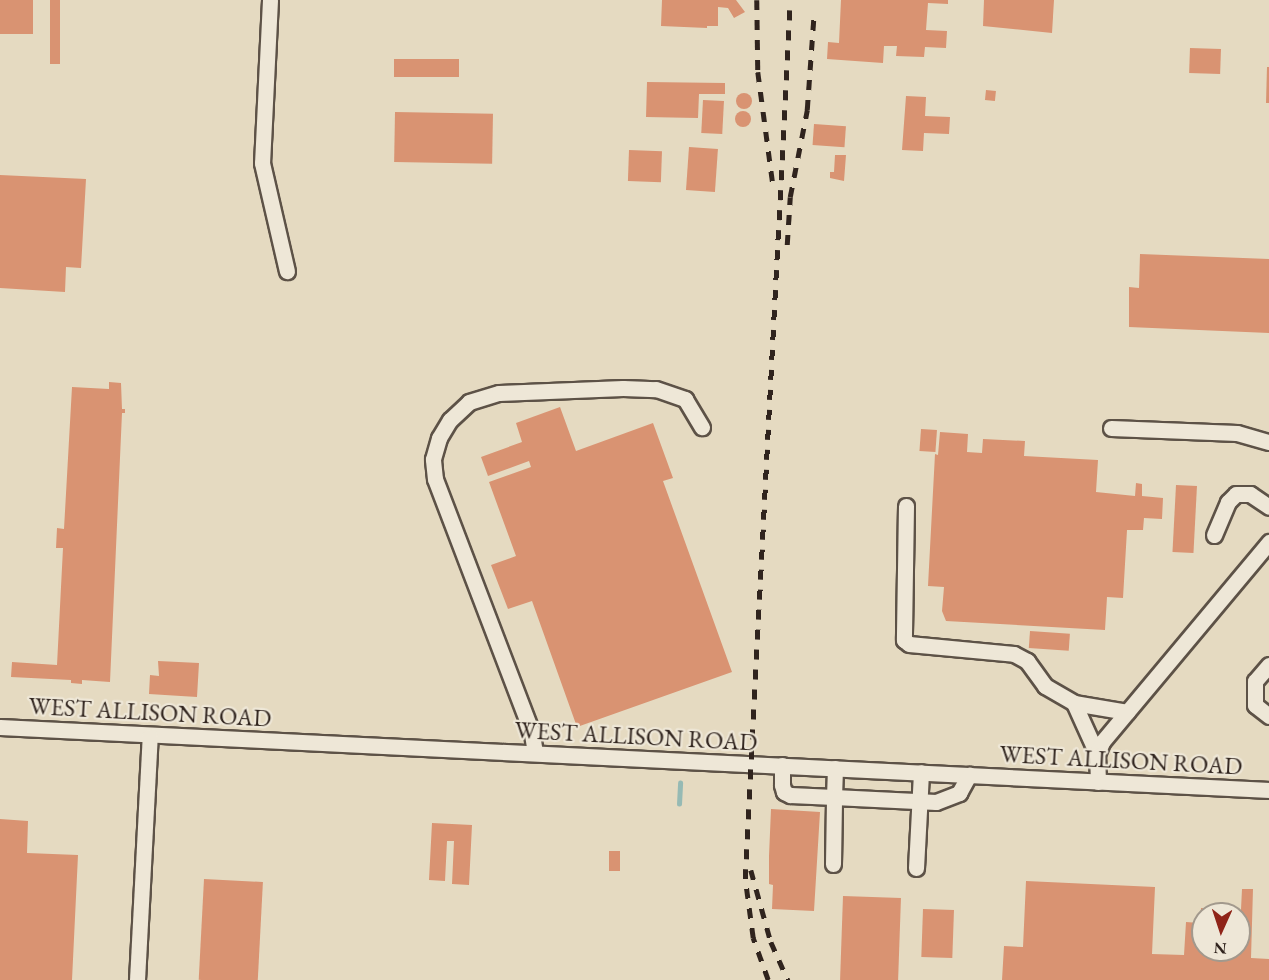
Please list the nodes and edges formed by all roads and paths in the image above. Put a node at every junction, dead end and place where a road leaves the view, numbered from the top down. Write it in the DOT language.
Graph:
graph roads {
  1 [pos="270,0"];
  2 [pos="287,271"];
  3 [pos="702,427"];
  4 [pos="1111,428"];
  5 [pos="1269,441"];
  6 [pos="906,506"];
  7 [pos="1269,507"];
  8 [pos="1214,535"];
  9 [pos="1269,542"];
  10 [pos="1269,665"];
  11 [pos="1074,703"];
  12 [pos="1127,712"];
  13 [pos="1269,716"];
  14 [pos="0,727"];
  15 [pos="150,736"];
  16 [pos="535,753"];
  17 [pos="1097,754"];
  18 [pos="782,765"];
  19 [pos="835,768"];
  20 [pos="921,772"];
  21 [pos="969,775"];
  22 [pos="1098,782"];
  23 [pos="1269,790"];
  24 [pos="834,797"];
  25 [pos="920,801"];
  26 [pos="833,864"];
  27 [pos="916,868"];
  28 [pos="137,980"];
  1 -- 2 [label="street"];
  3 -- 16 [label="street"];
  4 -- 5 [label="street"];
  6 -- 11 [label="street"];
  7 -- 8 [label="street"];
  9 -- 12 [label="street"];
  10 -- 13 [label="street"];
  11 -- 12 [label="street"];
  11 -- 17 [label="street"];
  12 -- 17 [label="street"];
  14 -- 15 [label="street, WEST ALLISON ROAD"];
  15 -- 16 [label="street, WEST ALLISON ROAD"];
  15 -- 28 [label="street"];
  16 -- 18 [label="street, WEST ALLISON ROAD"];
  17 -- 22 [label="street"];
  18 -- 19 [label="street, WEST ALLISON ROAD"];
  18 -- 24 [label="street"];
  19 -- 20 [label="street, WEST ALLISON ROAD"];
  19 -- 24 [label="street"];
  20 -- 21 [label="street, WEST ALLISON ROAD"];
  20 -- 25 [label="street"];
  21 -- 22 [label="street, WEST ALLISON ROAD"];
  21 -- 25 [label="street"];
  22 -- 23 [label="street, WEST ALLISON ROAD"];
  24 -- 25 [label="street"];
  24 -- 26 [label="street"];
  25 -- 27 [label="street"];
}
